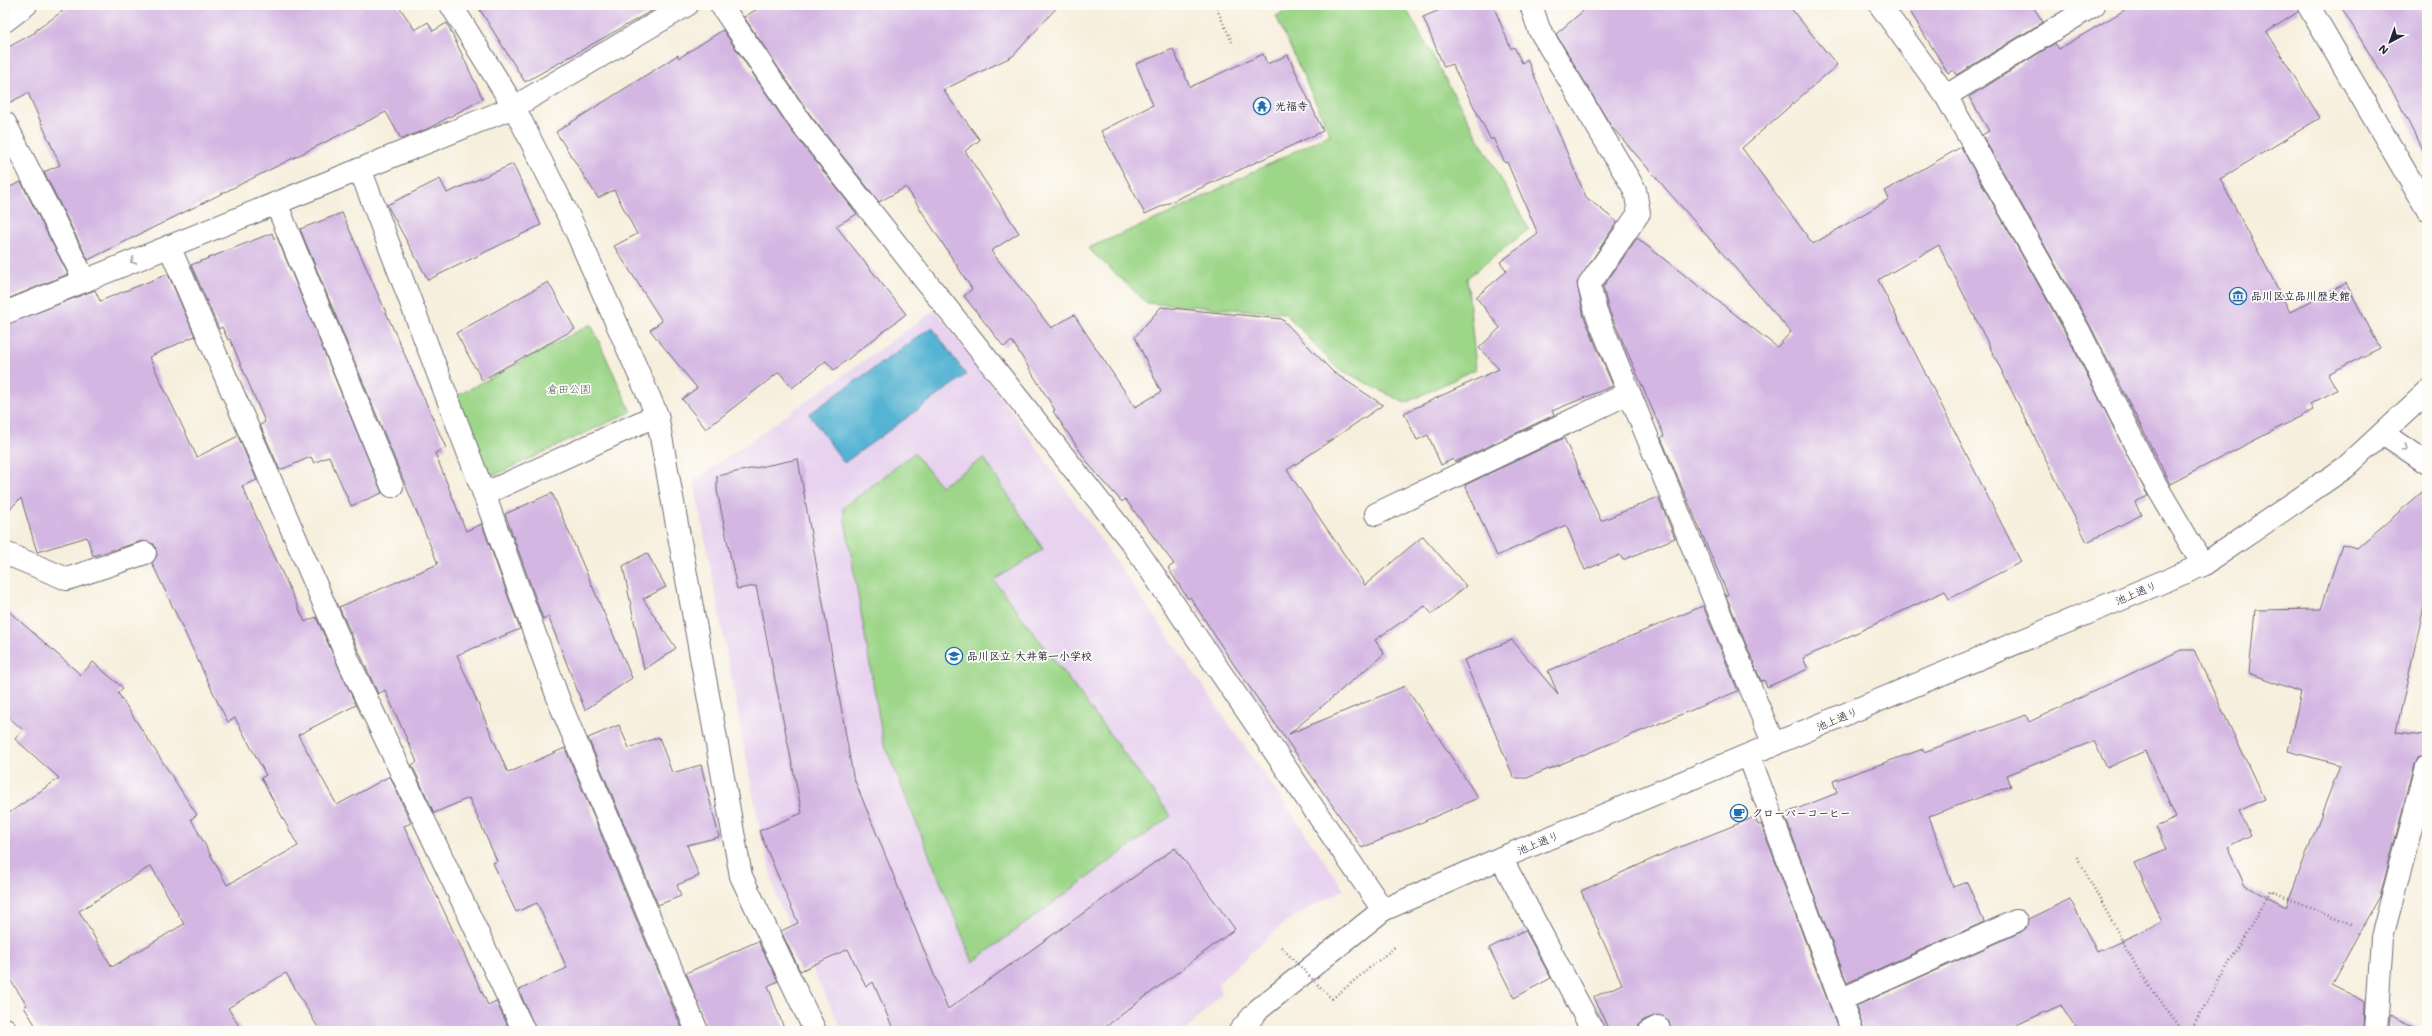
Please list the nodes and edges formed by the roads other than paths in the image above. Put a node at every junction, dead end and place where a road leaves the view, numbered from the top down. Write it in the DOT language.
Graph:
graph roads {
  1 [pos="26,5"];
  2 [pos="451,5"];
  3 [pos="687,5"];
  4 [pos="721,5"];
  5 [pos="1531,5"];
  6 [pos="1880,5"];
  7 [pos="2094,5"];
  8 [pos="2308,5"];
  9 [pos="5,21"];
  10 [pos="1946,96"];
  11 [pos="514,107"];
  12 [pos="5,123"];
  13 [pos="360,169"];
  14 [pos="276,203"];
  15 [pos="2427,209"];
  16 [pos="170,246"];
  17 [pos="85,281"];
  18 [pos="5,313"];
  19 [pos="2427,392"];
  20 [pos="1629,393"];
  21 [pos="657,415"];
  22 [pos="2383,433"];
  23 [pos="2427,463"];
  24 [pos="392,486"];
  25 [pos="484,494"];
  26 [pos="1376,514"];
  27 [pos="5,553"];
  28 [pos="145,553"];
  29 [pos="2203,565"];
  30 [pos="1774,745"];
  31 [pos="1748,756"];
  32 [pos="2427,766"];
  33 [pos="1501,858"];
  34 [pos="1383,910"];
  35 [pos="2016,921"];
  36 [pos="1840,1000"];
  37 [pos="524,1031"];
  38 [pos="697,1031"];
  39 [pos="815,1031"];
  40 [pos="1240,1031"];
  41 [pos="1593,1031"];
  42 [pos="1650,1031"];
  43 [pos="1660,1031"];
  44 [pos="1852,1031"];
  45 [pos="2376,1031"];
  1 -- 9 [label="street"];
  2 -- 11 [label="street"];
  3 -- 11 [label="street"];
  4 -- 34 [label="street"];
  5 -- 20 [label="street"];
  6 -- 10 [label="street"];
  7 -- 10 [label="street"];
  8 -- 15 [label="street"];
  10 -- 29 [label="street"];
  11 -- 13 [label="street"];
  11 -- 21 [label="street"];
  12 -- 17 [label="street"];
  13 -- 14 [label="street"];
  13 -- 25 [label="street"];
  14 -- 16 [label="street"];
  14 -- 24 [label="street"];
  16 -- 17 [label="street, one-way"];
  16 -- 37 [label="street"];
  17 -- 18 [label="street"];
  19 -- 22 [label="street, 池上通り"];
  20 -- 26 [label="street"];
  20 -- 30 [label="street"];
  21 -- 25 [label="street"];
  21 -- 39 [label="street"];
  22 -- 23 [label="street, one-way"];
  22 -- 29 [label="street, 池上通り"];
  25 -- 38 [label="street"];
  27 -- 28 [label="street"];
  29 -- 30 [label="street, 池上通り"];
  30 -- 31 [label="street, 池上通り"];
  31 -- 33 [label="street, 池上通り"];
  31 -- 36 [label="street"];
  32 -- 45 [label="street"];
  33 -- 34 [label="street, 池上通り"];
  33 -- 41 [label="street"];
  34 -- 40 [label="street, 池上通り"];
  35 -- 36 [label="street"];
  36 -- 44 [label="street"];
  42 -- 43 [label="street"];
}
